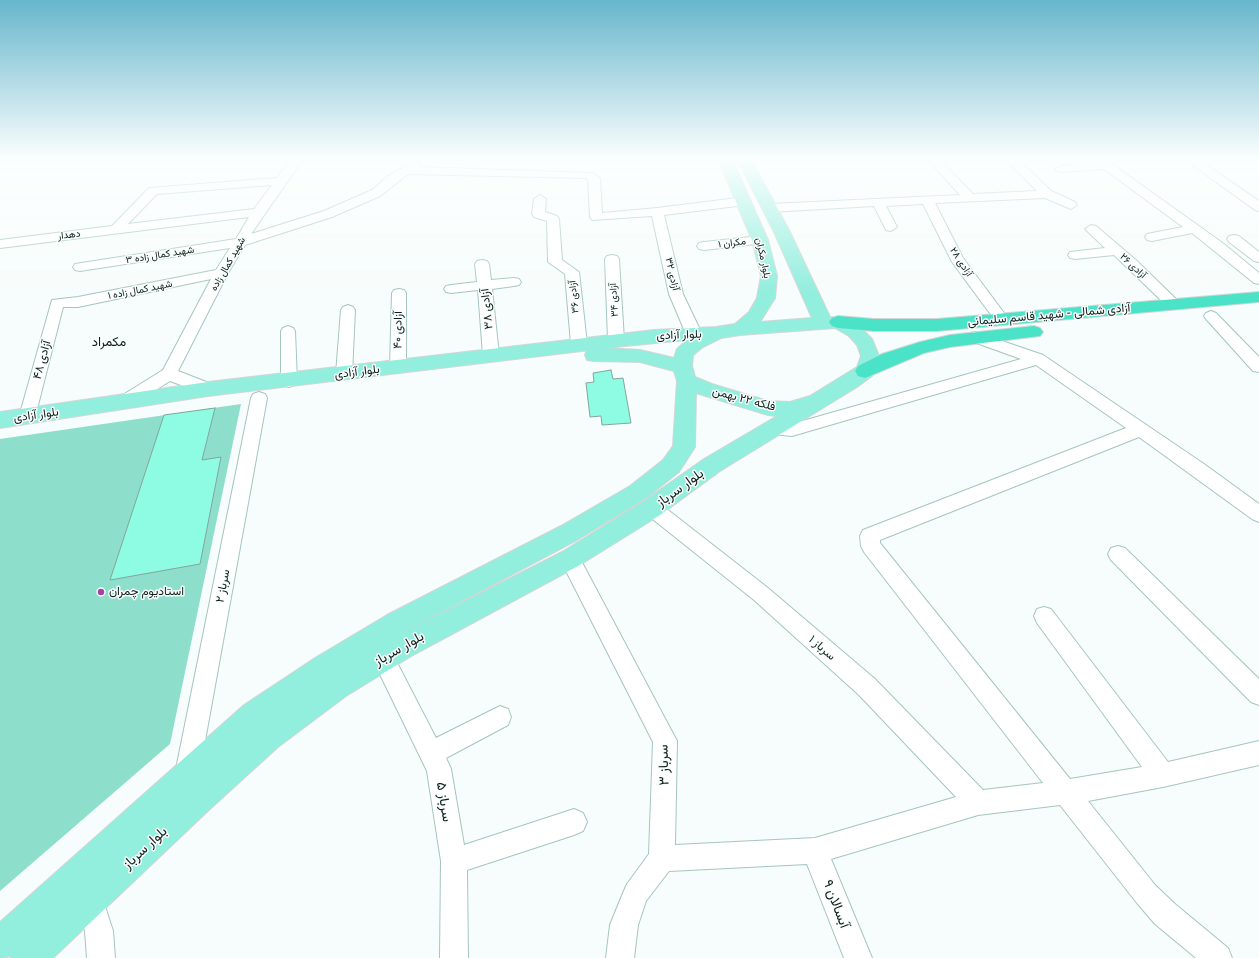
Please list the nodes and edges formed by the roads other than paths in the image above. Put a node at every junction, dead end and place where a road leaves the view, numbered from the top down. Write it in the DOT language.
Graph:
graph roads {
  1 [pos="878,203"];
  2 [pos="141,204"];
  3 [pos="265,204"];
  4 [pos="351,204"];
  5 [pos="539,204"];
  6 [pos="595,204"];
  7 [pos="723,204"];
  8 [pos="746,204"];
  9 [pos="768,204"];
  10 [pos="849,204"];
  11 [pos="858,204"];
  12 [pos="929,204"];
  13 [pos="1068,204"];
  14 [pos="1159,204"];
  15 [pos="1071,205"];
  16 [pos="770,208"];
  17 [pos="657,212"];
  18 [pos="258,213"];
  19 [pos="891,227"];
  20 [pos="116,229"];
  21 [pos="1091,229"];
  22 [pos="1194,229"];
  23 [pos="1152,237"];
  24 [pos="1234,239"];
  25 [pos="240,242"];
  26 [pos="0,244"];
  27 [pos="761,245"];
  28 [pos="704,246"];
  29 [pos="791,251"];
  30 [pos="1117,251"];
  31 [pos="1075,255"];
  32 [pos="1259,258"];
  33 [pos="612,259"];
  34 [pos="482,264"];
  35 [pos="80,267"];
  36 [pos="221,274"];
  37 [pos="1259,280"];
  38 [pos="514,282"];
  39 [pos="485,286"];
  40 [pos="451,289"];
  41 [pos="399,293"];
  42 [pos="1259,297"];
  43 [pos="57,303"];
  44 [pos="1173,304"];
  45 [pos="348,310"];
  46 [pos="1259,312"];
  47 [pos="1212,316"];
  48 [pos="1002,320"];
  49 [pos="831,322"];
  50 [pos="740,329"];
  51 [pos="288,330"];
  52 [pos="716,333"];
  53 [pos="694,334"];
  54 [pos="976,337"];
  55 [pos="616,340"];
  56 [pos="579,344"];
  57 [pos="491,355"];
  58 [pos="1038,359"];
  59 [pos="398,367"];
  60 [pos="1259,367"];
  61 [pos="865,371"];
  62 [pos="685,373"];
  63 [pos="169,374"];
  64 [pos="344,374"];
  65 [pos="289,381"];
  66 [pos="208,389"];
  67 [pos="259,398"];
  68 [pos="124,402"];
  69 [pos="816,402"];
  70 [pos="28,417"];
  71 [pos="0,420"];
  72 [pos="772,428"];
  73 [pos="1139,430"];
  74 [pos="0,434"];
  75 [pos="652,508"];
  76 [pos="1259,514"];
  77 [pos="1118,554"];
  78 [pos="570,559"];
  79 [pos="1044,616"];
  80 [pos="383,658"];
  81 [pos="1259,694"];
  82 [pos="500,717"];
  83 [pos="431,753"];
  84 [pos="1259,753"];
  85 [pos="188,774"];
  86 [pos="1163,775"];
  87 [pos="1067,792"];
  88 [pos="978,803"];
  89 [pos="574,822"];
  90 [pos="815,851"];
  91 [pos="662,858"];
  92 [pos="454,861"];
  93 [pos="90,900"];
  94 [pos="0,944"];
  95 [pos="28,958"];
  96 [pos="101,958"];
  97 [pos="454,958"];
  98 [pos="620,958"];
  99 [pos="858,958"];
  100 [pos="1218,958"];
  1 -- 19 [label="street"];
  2 -- 20 [label="street"];
  3 -- 18 [label="street, شهید کمال زاده"];
  4 -- 25 [label="street, شهید کمال زاده ۳"];
  5 -- 56 [label="street, آزادی ۳۶"];
  6 -- 17 [label="street"];
  7 -- 17 [label="street"];
  8 -- 27 [label="main road, بلوار مکران"];
  9 -- 16 [label="main road, بلوار مکران"];
  10 -- 11 [label="street"];
  10 -- 16 [label="street"];
  12 -- 48 [label="street, آزادی ۲۸"];
  13 -- 15 [label="street"];
  14 -- 22 [label="street"];
  16 -- 29 [label="main road, بلوار مکران"];
  17 -- 53 [label="street, آزادی ۳۲"];
  18 -- 20 [label="street, دهدار"];
  18 -- 25 [label="street, شهید کمال زاده"];
  20 -- 26 [label="street, دهدار"];
  21 -- 30 [label="street, آزادی ۲۶"];
  22 -- 23 [label="street"];
  22 -- 37 [label="street"];
  24 -- 32 [label="street"];
  25 -- 35 [label="street, شهید کمال زاده ۳"];
  25 -- 36 [label="street, شهید کمال زاده"];
  27 -- 28 [label="street, مکران ۱"];
  27 -- 29 [label="main road"];
  27 -- 50 [label="main road, بلوار مکران"];
  29 -- 49 [label="main road, بلوار مکران"];
  30 -- 31 [label="street"];
  30 -- 44 [label="street, آزادی ۲۶"];
  33 -- 55 [label="street, آزادی ۳۴"];
  34 -- 39 [label="street, آزادی ۳۸"];
  36 -- 43 [label="street, شهید کمال زاده ۱"];
  36 -- 63 [label="street, شهید کمال زاده"];
  38 -- 39 [label="street"];
  39 -- 40 [label="street"];
  39 -- 57 [label="street, آزادی ۳۸"];
  41 -- 59 [label="street, آزادی ۴۰"];
  42 -- 44 [label="highway, آزادی شمالی - شهید قاسم سلیمانی"];
  43 -- 70 [label="street, آزادی ۴۸"];
  44 -- 48 [label="highway, آزادی شمالی - شهید قاسم سلیمانی"];
  45 -- 64 [label="street"];
  46 -- 47 [label="highway, آزادی شمالی - شهید قاسم سلیمانی"];
  47 -- 54 [label="highway, آزادی شمالی - شهید قاسم سلیمانی"];
  47 -- 60 [label="street"];
  48 -- 49 [label="highway, آزادی شمالی - شهید قاسم سلیمانی"];
  49 -- 50 [label="main road"];
  49 -- 61 [label="main road"];
  50 -- 52 [label="main road"];
  51 -- 65 [label="street"];
  52 -- 53 [label="main road, بلوار آزادی"];
  52 -- 62 [label="main road"];
  53 -- 55 [label="main road, بلوار آزادی"];
  54 -- 58 [label="street"];
  54 -- 61 [label="highway, آزادی شمالی - شهید قاسم سلیمانی"];
  55 -- 56 [label="main road, بلوار آزادی"];
  56 -- 57 [label="main road, بلوار آزادی"];
  57 -- 59 [label="main road, بلوار آزادی"];
  58 -- 72 [label="street"];
  58 -- 73 [label="street"];
  59 -- 64 [label="main road, بلوار آزادی"];
  61 -- 69 [label="main road, فلکه ۲۲ بهمن"];
  62 -- 67 [label="main road, بلوار آزادی"];
  62 -- 69 [label="main road, فلکه ۲۲ بهمن"];
  62 -- 85 [label="main road, بلوار سرباز"];
  63 -- 66 [label="street"];
  63 -- 68 [label="street"];
  64 -- 65 [label="main road, بلوار آزادی"];
  65 -- 66 [label="main road, بلوار آزادی"];
  66 -- 68 [label="main road, بلوار آزادی"];
  67 -- 74 [label="main road, بلوار آزادی"];
  67 -- 85 [label="street, سرباز ۲"];
  68 -- 70 [label="main road, بلوار آزادی"];
  69 -- 72 [label="main road, بلوار سرباز"];
  70 -- 71 [label="main road, بلوار آزادی"];
  72 -- 75 [label="main road, بلوار سرباز"];
  73 -- 76 [label="street"];
  73 -- 87 [label="street"];
  75 -- 78 [label="main road, بلوار سرباز"];
  75 -- 88 [label="street, سرباز ۱"];
  77 -- 81 [label="street"];
  78 -- 80 [label="main road, بلوار سرباز"];
  78 -- 91 [label="street, سرباز ۳"];
  79 -- 86 [label="street"];
  80 -- 83 [label="street, سرباز ۵"];
  80 -- 93 [label="main road, بلوار سرباز"];
  82 -- 83 [label="street"];
  83 -- 92 [label="street, سرباز ۵"];
  84 -- 86 [label="street"];
  85 -- 94 [label="main road, بلوار سرباز"];
  86 -- 87 [label="street"];
  87 -- 88 [label="street"];
  87 -- 100 [label="street"];
  88 -- 90 [label="street"];
  89 -- 92 [label="street"];
  90 -- 91 [label="street"];
  90 -- 99 [label="street, آبسالان ۹"];
  91 -- 98 [label="street"];
  92 -- 97 [label="street, سرباز ۵"];
  93 -- 95 [label="main road, بلوار سرباز"];
  93 -- 96 [label="street"];
}
